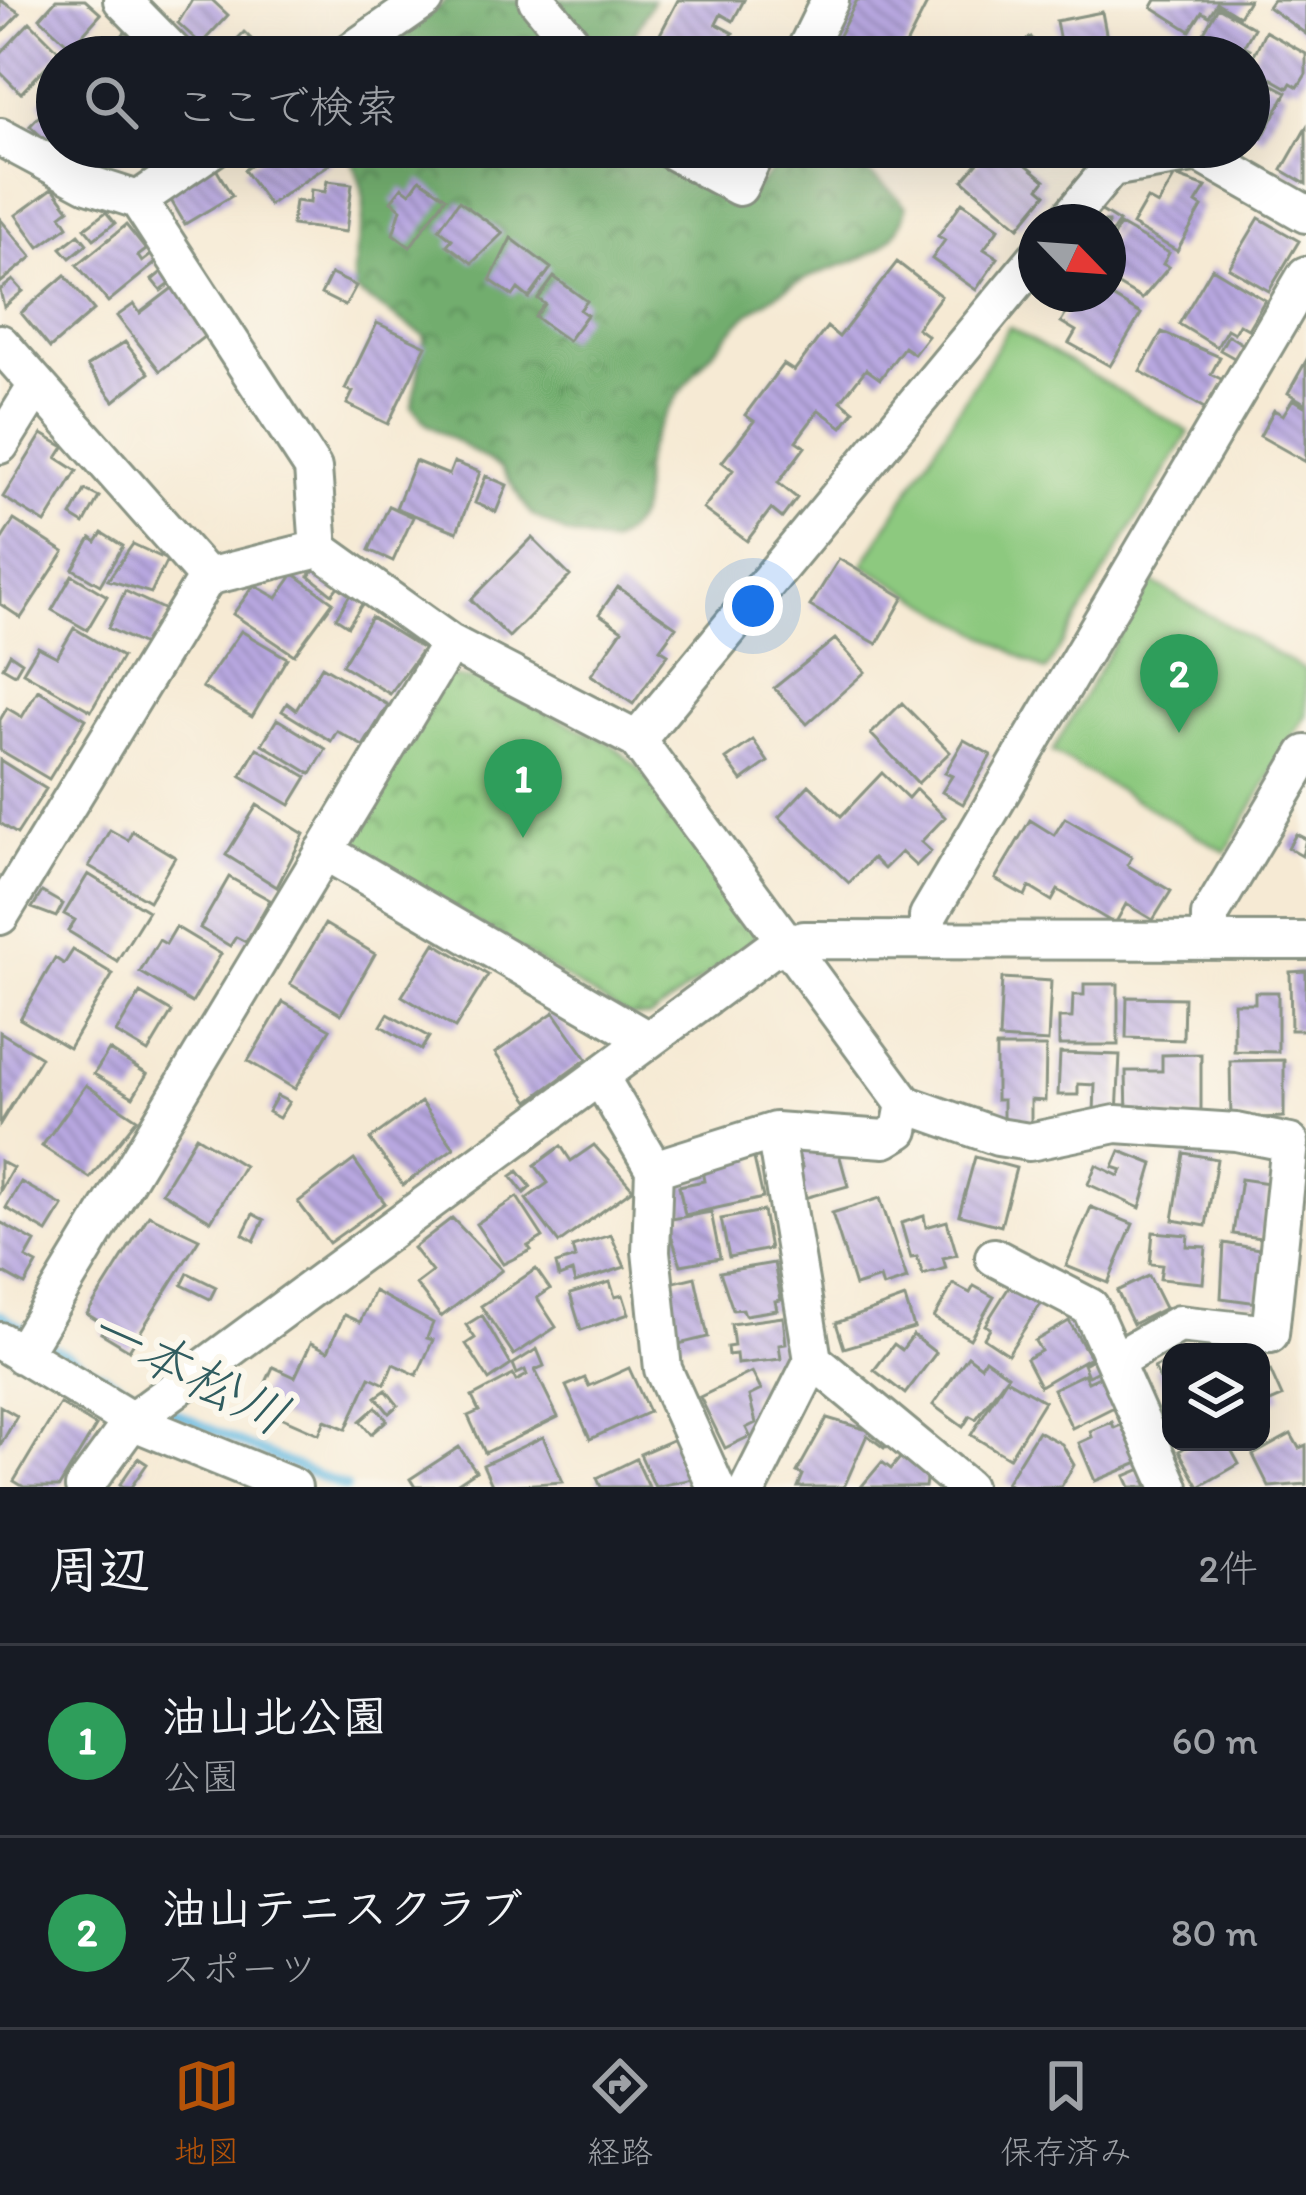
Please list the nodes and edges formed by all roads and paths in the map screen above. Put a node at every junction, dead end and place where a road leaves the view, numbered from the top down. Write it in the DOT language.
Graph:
graph roads {
  1 [pos="122,0"];
  2 [pos="425,0"];
  3 [pos="537,0"];
  4 [pos="830,0"];
  5 [pos="157,36"];
  6 [pos="374,36"];
  7 [pos="567,36"];
  8 [pos="812,36"];
  9 [pos="0,136"];
  10 [pos="36,156"];
  11 [pos="59,168"];
  12 [pos="184,168"];
  13 [pos="704,168"];
  14 [pos="748,168"];
  15 [pos="1111,168"];
  16 [pos="1225,168"];
  17 [pos="138,200"];
  18 [pos="1081,204"];
  19 [pos="1306,214"];
  20 [pos="1306,275"];
  21 [pos="1018,280"];
  22 [pos="0,343"];
  23 [pos="36,387"];
  24 [pos="0,445"];
  25 [pos="319,549"];
  26 [pos="207,577"];
  27 [pos="450,643"];
  28 [pos="637,740"];
  29 [pos="1306,754"];
  30 [pos="324,851"];
  31 [pos="0,916"];
  32 [pos="928,938"];
  33 [pos="1210,941"];
  34 [pos="1306,941"];
  35 [pos="791,944"];
  36 [pos="648,1040"];
  37 [pos="600,1077"];
  38 [pos="905,1104"];
  39 [pos="775,1131"];
  40 [pos="654,1168"];
  41 [pos="994,1257"];
  42 [pos="24,1339"];
  43 [pos="813,1360"];
  44 [pos="1115,1361"];
  45 [pos="150,1409"];
  46 [pos="84,1487"];
  47 [pos="293,1487"];
  48 [pos="716,1487"];
  49 [pos="749,1487"];
  50 [pos="966,1487"];
  51 [pos="1170,1487"];
  1 -- 5 [label="street"];
  2 -- 6 [label="street"];
  3 -- 7 [label="street"];
  4 -- 8 [label="street"];
  9 -- 10 [label="street"];
  11 -- 17 [label="street"];
  12 -- 17 [label="street"];
  13 -- 14 [label="street"];
  15 -- 18 [label="street"];
  16 -- 19 [label="street"];
  17 -- 25 [label="street"];
  20 -- 32 [label="street"];
  21 -- 28 [label="street"];
  22 -- 23 [label="street"];
  23 -- 24 [label="street"];
  23 -- 26 [label="street"];
  25 -- 26 [label="street"];
  25 -- 27 [label="street"];
  26 -- 31 [label="street"];
  27 -- 28 [label="street"];
  27 -- 30 [label="street"];
  28 -- 35 [label="street"];
  29 -- 33 [label="street"];
  30 -- 36 [label="street"];
  30 -- 42 [label="street"];
  32 -- 33 [label="street"];
  32 -- 35 [label="street"];
  33 -- 34 [label="street"];
  35 -- 36 [label="street"];
  35 -- 38 [label="street"];
  36 -- 37 [label="street"];
  37 -- 40 [label="street"];
  37 -- 45 [label="street"];
  38 -- 39 [label="street"];
  38 -- 44 [label="street"];
  39 -- 40 [label="street"];
  39 -- 43 [label="street"];
  40 -- 48 [label="street"];
  41 -- 44 [label="street"];
  42 -- 45 [label="street"];
  43 -- 49 [label="street"];
  43 -- 50 [label="street"];
  44 -- 51 [label="street"];
  45 -- 46 [label="street"];
  45 -- 47 [label="street"];
}
